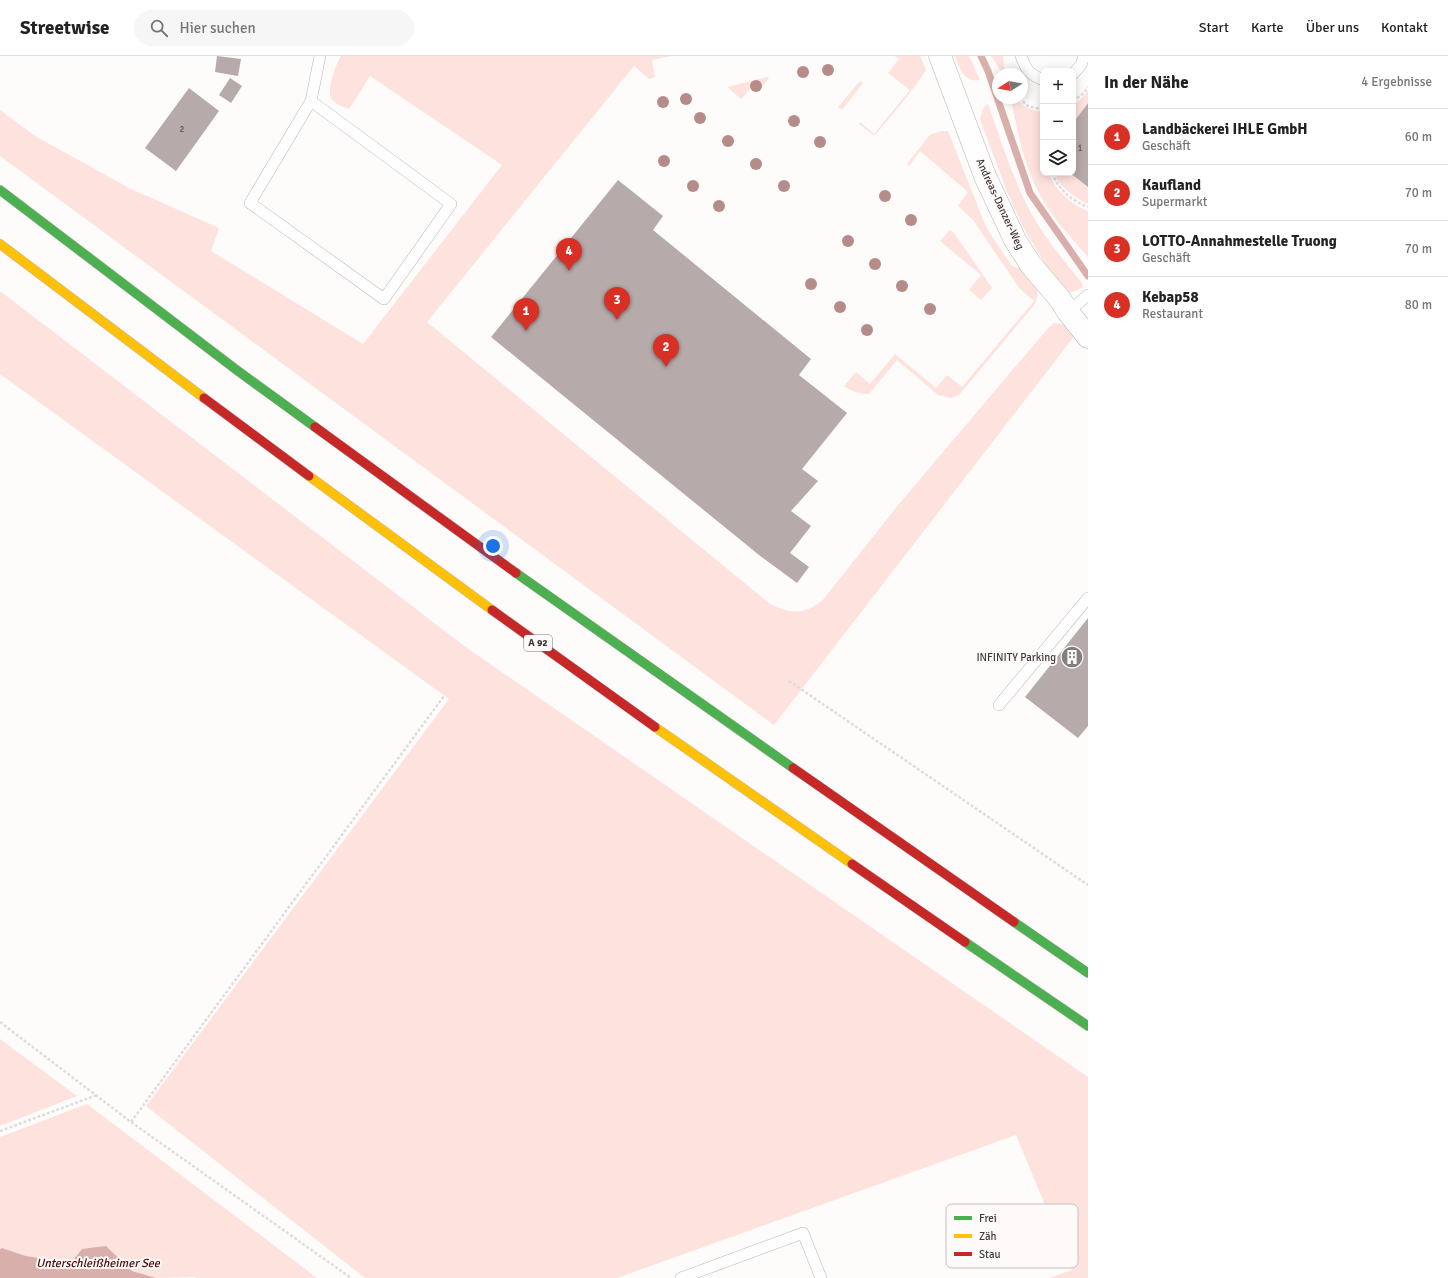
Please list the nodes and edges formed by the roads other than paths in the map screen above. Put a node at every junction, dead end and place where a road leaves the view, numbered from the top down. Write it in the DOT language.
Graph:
graph roads {
  1 [pos="320,56"];
  2 [pos="940,56"];
  3 [pos="1021,56"];
  4 [pos="1084,56"];
  5 [pos="1076,71"];
  6 [pos="1040,79"];
  7 [pos="311,101"];
  8 [pos="0,190"];
  9 [pos="0,244"];
  10 [pos="1088,295"];
  11 [pos="1068,312"];
  12 [pos="1088,337"];
  13 [pos="1088,598"];
  14 [pos="999,705"];
  15 [pos="1088,973"];
  16 [pos="1088,1026"];
  17 [pos="681,1278"];
  18 [pos="821,1278"];
  1 -- 7 [label="lane"];
  2 -- 11 [label="street, Andreas-Danzer-Weg"];
  3 -- 6 [label="lane"];
  4 -- 5 [label="lane"];
  7 -- 7 [label="lane"];
  8 -- 15 [label="highway"];
  9 -- 16 [label="highway, A 92"];
  10 -- 11 [label="lane"];
  11 -- 12 [label="street, Andreas-Danzer-Weg"];
  13 -- 14 [label="lane"];
  17 -- 18 [label="lane"];
}
